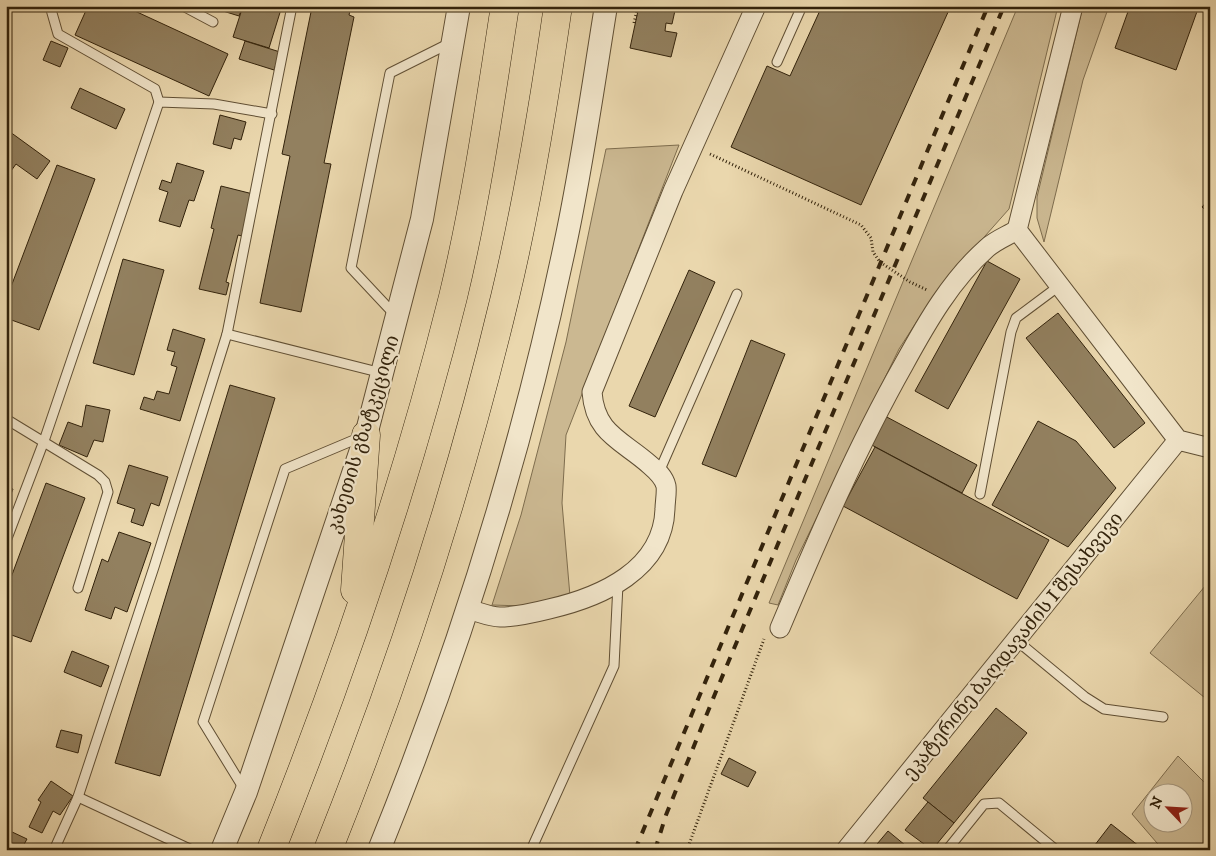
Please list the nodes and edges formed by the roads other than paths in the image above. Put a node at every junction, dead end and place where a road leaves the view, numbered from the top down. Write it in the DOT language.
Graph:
graph roads {
  1 [pos="50,6"];
  2 [pos="183,6"];
  3 [pos="292,6"];
  4 [pos="459,6"];
  5 [pos="505,6"];
  6 [pos="558,6"];
  7 [pos="606,6"];
  8 [pos="756,6"];
  9 [pos="802,6"];
  10 [pos="1073,6"];
  11 [pos="213,22"];
  12 [pos="454,41"];
  13 [pos="777,62"];
  14 [pos="159,102"];
  15 [pos="272,114"];
  16 [pos="1017,230"];
  17 [pos="1059,286"];
  18 [pos="737,294"];
  19 [pos="396,316"];
  20 [pos="227,334"];
  21 [pos="382,373"];
  22 [pos="6,419"];
  23 [pos="366,435"];
  24 [pos="1178,440"];
  25 [pos="44,441"];
  26 [pos="1210,448"];
  27 [pos="659,472"];
  28 [pos="980,494"];
  29 [pos="6,541"];
  30 [pos="618,584"];
  31 [pos="78,588"];
  32 [pos="467,609"];
  33 [pos="773,631"];
  34 [pos="352,633"];
  35 [pos="1016,640"];
  36 [pos="1162,717"];
  37 [pos="246,792"];
  38 [pos="78,797"];
  39 [pos="54,850"];
  40 [pos="192,850"];
  41 [pos="222,850"];
  42 [pos="271,850"];
  43 [pos="328,850"];
  44 [pos="380,850"];
  45 [pos="531,850"];
  46 [pos="846,850"];
  47 [pos="947,850"];
  48 [pos="1056,850"];
  1 -- 14 [label="lane"];
  2 -- 11 [label="lane"];
  3 -- 15 [label="lane"];
  4 -- 12 [label="street, კახეთის გზატკეცილი"];
  5 -- 34 [label="highway"];
  6 -- 43 [label="highway"];
  7 -- 32 [label="street"];
  8 -- 27 [label="street"];
  9 -- 13 [label="lane"];
  10 -- 16 [label="street"];
  12 -- 19 [label="street, კახეთის გზატკეცილი"];
  12 -- 19 [label="lane"];
  14 -- 15 [label="lane"];
  14 -- 25 [label="lane"];
  15 -- 20 [label="lane"];
  16 -- 17 [label="street"];
  16 -- 33 [label="street"];
  17 -- 24 [label="street"];
  17 -- 28 [label="lane"];
  18 -- 27 [label="lane"];
  19 -- 21 [label="street, კახეთის გზატკეცილი"];
  20 -- 21 [label="lane"];
  20 -- 38 [label="lane"];
  21 -- 23 [label="street, კახეთის გზატკეცილი"];
  22 -- 25 [label="lane"];
  23 -- 34 [label="highway"];
  23 -- 37 [label="street, კახეთის გზატკეცილი"];
  23 -- 37 [label="lane"];
  24 -- 26 [label="street"];
  24 -- 35 [label="street, ეკატერინე ბაღდავაძის I შესახვევი"];
  25 -- 29 [label="lane"];
  25 -- 31 [label="lane"];
  27 -- 30 [label="street"];
  30 -- 32 [label="street"];
  30 -- 45 [label="lane"];
  32 -- 44 [label="street"];
  34 -- 42 [label="highway"];
  35 -- 36 [label="lane"];
  35 -- 46 [label="street, ეკატერინე ბაღდავაძის I შესახვევი"];
  37 -- 41 [label="street, კახეთის გზატკეცილი"];
  38 -- 39 [label="lane"];
  38 -- 40 [label="lane"];
  47 -- 48 [label="lane"];
}
